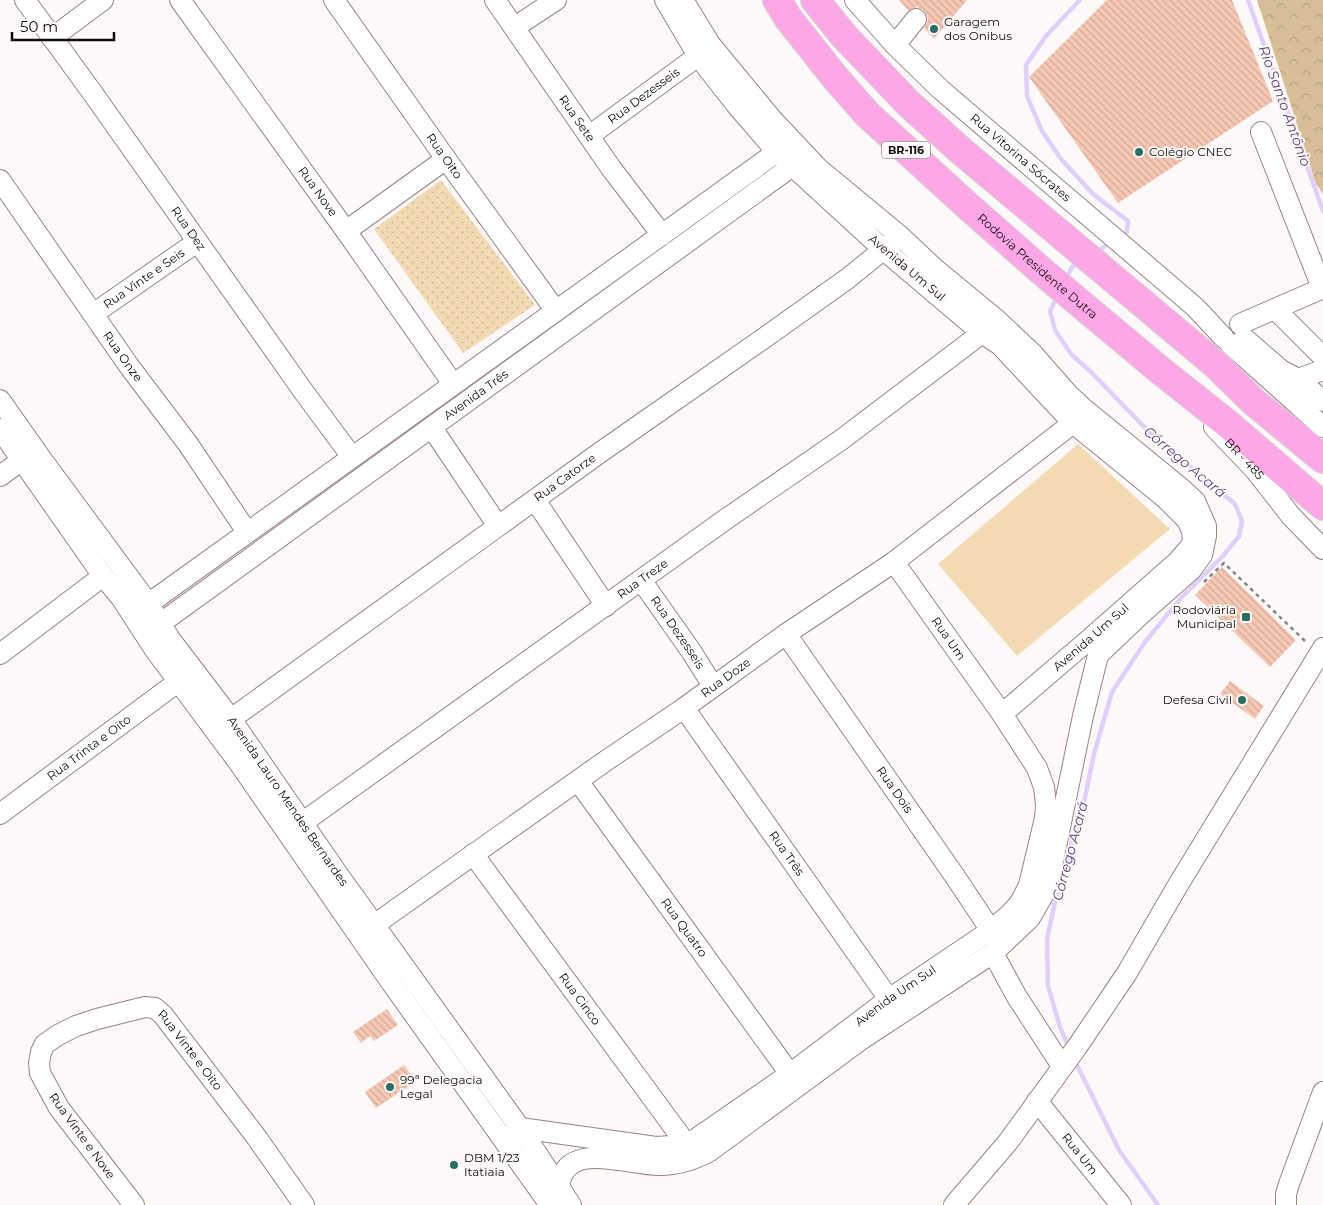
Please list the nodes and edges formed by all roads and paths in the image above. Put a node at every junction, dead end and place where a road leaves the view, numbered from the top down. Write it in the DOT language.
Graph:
graph roads {
  1 [pos="25,0"];
  2 [pos="103,0"];
  3 [pos="180,0"];
  4 [pos="334,0"];
  5 [pos="495,0"];
  6 [pos="556,0"];
  7 [pos="776,0"];
  8 [pos="815,0"];
  9 [pos="856,0"];
  10 [pos="672,1"];
  11 [pos="916,19"];
  12 [pos="514,27"];
  13 [pos="52,38"];
  14 [pos="895,45"];
  15 [pos="698,56"];
  16 [pos="747,103"];
  17 [pos="1261,132"];
  18 [pos="589,136"];
  19 [pos="777,152"];
  20 [pos="446,159"];
  21 [pos="792,167"];
  22 [pos="0,180"];
  23 [pos="846,204"];
  24 [pos="704,205"];
  25 [pos="718,220"];
  26 [pos="346,231"];
  27 [pos="662,235"];
  28 [pos="900,236"];
  29 [pos="197,242"];
  30 [pos="884,250"];
  31 [pos="928,275"];
  32 [pos="601,278"];
  33 [pos="1323,288"];
  34 [pos="614,296"];
  35 [pos="1275,309"];
  36 [pos="556,311"];
  37 [pos="93,314"];
  38 [pos="1238,331"];
  39 [pos="982,333"];
  40 [pos="517,339"];
  41 [pos="532,355"];
  42 [pos="1323,357"];
  43 [pos="1323,370"];
  44 [pos="1161,371"];
  45 [pos="1298,379"];
  46 [pos="453,384"];
  47 [pos="0,400"];
  48 [pos="1323,401"];
  49 [pos="1073,423"];
  50 [pos="1323,427"];
  51 [pos="432,428"];
  52 [pos="0,429"];
  53 [pos="387,432"];
  54 [pos="400,450"];
  55 [pos="352,457"];
  56 [pos="1323,459"];
  57 [pos="22,460"];
  58 [pos="0,476"];
  59 [pos="292,500"];
  60 [pos="536,500"];
  61 [pos="1323,506"];
  62 [pos="306,518"];
  63 [pos="76,520"];
  64 [pos="498,526"];
  65 [pos="247,532"];
  66 [pos="1323,549"];
  67 [pos="205,562"];
  68 [pos="894,562"];
  69 [pos="103,576"];
  70 [pos="641,580"];
  71 [pos="1201,581"];
  72 [pos="219,582"];
  73 [pos="606,606"];
  74 [pos="140,609"];
  75 [pos="786,634"];
  76 [pos="162,638"];
  77 [pos="1091,649"];
  78 [pos="1321,651"];
  79 [pos="0,654"];
  80 [pos="179,682"];
  81 [pos="713,686"];
  82 [pos="684,708"];
  83 [pos="1002,714"];
  84 [pos="231,719"];
  85 [pos="578,781"];
  86 [pos="264,784"];
  87 [pos="0,814"];
  88 [pos="302,823"];
  89 [pos="473,854"];
  90 [pos="1043,863"];
  91 [pos="330,879"];
  92 [pos="374,925"];
  93 [pos="995,943"];
  94 [pos="951,956"];
  95 [pos="962,974"];
  96 [pos="889,999"];
  97 [pos="1070,1056"];
  98 [pos="39,1062"];
  99 [pos="813,1065"];
  100 [pos="790,1074"];
  101 [pos="469,1075"];
  102 [pos="1323,1092"];
  103 [pos="1037,1101"];
  104 [pos="749,1112"];
  105 [pos="520,1128"];
  106 [pos="505,1140"];
  107 [pos="687,1145"];
  108 [pos="656,1156"];
  109 [pos="559,1186"];
  110 [pos="1286,1199"];
  111 [pos="134,1205"];
  112 [pos="304,1205"];
  113 [pos="550,1205"];
  114 [pos="571,1205"];
  115 [pos="954,1205"];
  116 [pos="1121,1205"];
  1 -- 13 [label="street, Rua Dez"];
  2 -- 13 [label="street"];
  3 -- 26 [label="street, Rua Nove"];
  4 -- 20 [label="street, Rua Oito"];
  5 -- 12 [label="street, Rua Sete"];
  6 -- 12 [label="street"];
  7 -- 44 [label="highway, Rodovia Presidente Dutra / BR-116"];
  8 -- 56 [label="highway, BR-116"];
  9 -- 14 [label="street, Rua Vitorina Sócrates"];
  10 -- 15 [label="street, Avenida Um Sul"];
  10 -- 16 [label="street, Avenida Um Sul"];
  11 -- 14 [label="street"];
  12 -- 18 [label="street, Rua Sete"];
  13 -- 29 [label="street, Rua Dez"];
  14 -- 38 [label="street, Rua Vitorina Sócrates"];
  15 -- 16 [label="street, Avenida Um Sul"];
  15 -- 18 [label="street, Rua Dezesseis"];
  16 -- 19 [label="street, Avenida Um Sul"];
  16 -- 23 [label="street, Avenida Um Sul"];
  17 -- 33 [label="street"];
  18 -- 27 [label="street, Rua Sete"];
  19 -- 21 [label="street, Avenida Um Sul"];
  19 -- 24 [label="street, Avenida Três"];
  20 -- 26 [label="street"];
  20 -- 36 [label="street, Rua Oito"];
  21 -- 23 [label="street, Avenida Um Sul"];
  21 -- 25 [label="street, Avenida Três"];
  22 -- 37 [label="street, Rua Onze"];
  23 -- 28 [label="street, Avenida Um Sul"];
  23 -- 30 [label="street, Avenida Um Sul"];
  24 -- 25 [label="street"];
  24 -- 27 [label="street, Avenida Três"];
  25 -- 34 [label="street, Avenida Três"];
  26 -- 46 [label="street, Rua Nove"];
  27 -- 32 [label="street, Avenida Três"];
  28 -- 30 [label="street, Rua Catorze"];
  28 -- 31 [label="street, Avenida Um Sul"];
  29 -- 37 [label="street, Rua Vinte e Seis"];
  29 -- 55 [label="street, Rua Dez"];
  30 -- 31 [label="street, Avenida Um Sul"];
  30 -- 60 [label="street, Rua Catorze"];
  31 -- 39 [label="street, Avenida Um Sul"];
  31 -- 77 [label="street, Avenida Um Sul"];
  32 -- 34 [label="street"];
  32 -- 36 [label="street, Avenida Três"];
  33 -- 35 [label="street"];
  34 -- 41 [label="street, Avenida Três"];
  35 -- 38 [label="street"];
  35 -- 42 [label="street"];
  36 -- 40 [label="street, Avenida Três"];
  37 -- 65 [label="street, Rua Onze"];
  38 -- 45 [label="street"];
  38 -- 50 [label="street"];
  39 -- 49 [label="street, Avenida Um Sul"];
  39 -- 70 [label="street, Rua Treze"];
  40 -- 41 [label="street"];
  40 -- 46 [label="street, Avenida Três"];
  41 -- 51 [label="street, Avenida Três"];
  43 -- 45 [label="street"];
  44 -- 61 [label="highway, Rodovia Presidente Dutra / BR-116"];
  44 -- 66 [label="street, BR - 485"];
  45 -- 48 [label="street"];
  46 -- 53 [label="street, Avenida Três"];
  47 -- 63 [label="street, Avenida Lauro Mendes Bernardes"];
  49 -- 68 [label="street, Rua Doze"];
  49 -- 77 [label="street, Avenida Um Sul"];
  51 -- 54 [label="street, Avenida Três"];
  51 -- 64 [label="street"];
  52 -- 57 [label="street, Avenida Lauro Mendes Bernardes"];
  53 -- 54 [label="street"];
  53 -- 55 [label="street, Avenida Três"];
  54 -- 62 [label="street, Avenida Três"];
  55 -- 59 [label="street, Avenida Três"];
  57 -- 58 [label="street"];
  57 -- 63 [label="street, Avenida Lauro Mendes Bernardes"];
  59 -- 62 [label="street"];
  59 -- 65 [label="street, Avenida Três"];
  60 -- 64 [label="street, Rua Catorze"];
  60 -- 73 [label="street"];
  62 -- 72 [label="street, Avenida Três"];
  63 -- 69 [label="street, Avenida Lauro Mendes Bernardes"];
  63 -- 74 [label="street, Avenida Lauro Mendes Bernardes"];
  64 -- 84 [label="street, Rua Catorze"];
  65 -- 67 [label="street, Avenida Três"];
  67 -- 72 [label="street"];
  67 -- 74 [label="street, Avenida Três"];
  68 -- 75 [label="street, Rua Doze"];
  68 -- 83 [label="street, Rua Um"];
  69 -- 74 [label="street, Avenida Lauro Mendes Bernardes"];
  69 -- 79 [label="street"];
  70 -- 73 [label="street, Rua Treze"];
  70 -- 81 [label="street, Rua Dezesseis"];
  71 -- 78 [label="path"];
  72 -- 76 [label="street, Avenida Três"];
  73 -- 88 [label="street, Rua Treze"];
  74 -- 76 [label="street, Avenida Lauro Mendes Bernardes"];
  74 -- 76 [label="street, Avenida Lauro Mendes Bernardes"];
  75 -- 81 [label="street, Rua Doze"];
  75 -- 93 [label="street, Rua Dois"];
  76 -- 80 [label="street, Avenida Lauro Mendes Bernardes"];
  76 -- 84 [label="street, Avenida Lauro Mendes Bernardes"];
  77 -- 83 [label="street, Avenida Um Sul"];
  77 -- 90 [label="street, Avenida Um Sul"];
  78 -- 97 [label="street"];
  80 -- 86 [label="street, Avenida Lauro Mendes Bernardes"];
  80 -- 87 [label="street, Rua Trinta e Oito"];
  81 -- 82 [label="street, Rua Doze"];
  82 -- 85 [label="street, Rua Doze"];
  82 -- 96 [label="street, Rua Três"];
  83 -- 90 [label="street, Avenida Um Sul"];
  84 -- 86 [label="street, Avenida Lauro Mendes Bernardes"];
  85 -- 89 [label="street, Rua Doze"];
  85 -- 100 [label="street, Rua Quatro"];
  86 -- 88 [label="street, Avenida Lauro Mendes Bernardes"];
  86 -- 91 [label="street, Avenida Lauro Mendes Bernardes"];
  88 -- 91 [label="street, Avenida Lauro Mendes Bernardes"];
  89 -- 92 [label="street, Rua Doze"];
  89 -- 107 [label="street, Rua Cinco"];
  90 -- 93 [label="street, Avenida Um Sul"];
  91 -- 92 [label="street, Avenida Lauro Mendes Bernardes"];
  91 -- 101 [label="street, Avenida Lauro Mendes Bernardes"];
  92 -- 101 [label="street, Avenida Lauro Mendes Bernardes"];
  93 -- 94 [label="street, Avenida Um Sul"];
  93 -- 95 [label="street, Avenida Um Sul"];
  93 -- 97 [label="street, Rua Dois"];
  94 -- 95 [label="street"];
  94 -- 96 [label="street, Avenida Um Sul"];
  95 -- 99 [label="street, Avenida Um Sul"];
  96 -- 99 [label="street, Avenida Um Sul"];
  97 -- 103 [label="street"];
  98 -- 111 [label="street, Rua Vinte e Nove"];
  98 -- 112 [label="street, Rua Vinte e Oito"];
  99 -- 100 [label="street, Avenida Um Sul"];
  99 -- 104 [label="street, Avenida Um Sul"];
  100 -- 104 [label="street, Avenida Um Sul"];
  101 -- 105 [label="street, Avenida Lauro Mendes Bernardes"];
  101 -- 106 [label="street, Avenida Lauro Mendes Bernardes"];
  102 -- 110 [label="street"];
  103 -- 115 [label="street"];
  103 -- 116 [label="street, Rua Um"];
  104 -- 107 [label="street, Avenida Um Sul"];
  104 -- 108 [label="street, Avenida Um Sul"];
  105 -- 106 [label="street"];
  105 -- 108 [label="street, Avenida Um Sul"];
  105 -- 109 [label="street, Avenida Lauro Mendes Bernardes"];
  106 -- 113 [label="street, Avenida Lauro Mendes Bernardes"];
  107 -- 108 [label="street, Avenida Um Sul"];
  108 -- 109 [label="street, Avenida Um Sul"];
  109 -- 114 [label="street, Avenida Lauro Mendes Bernardes"];
}
